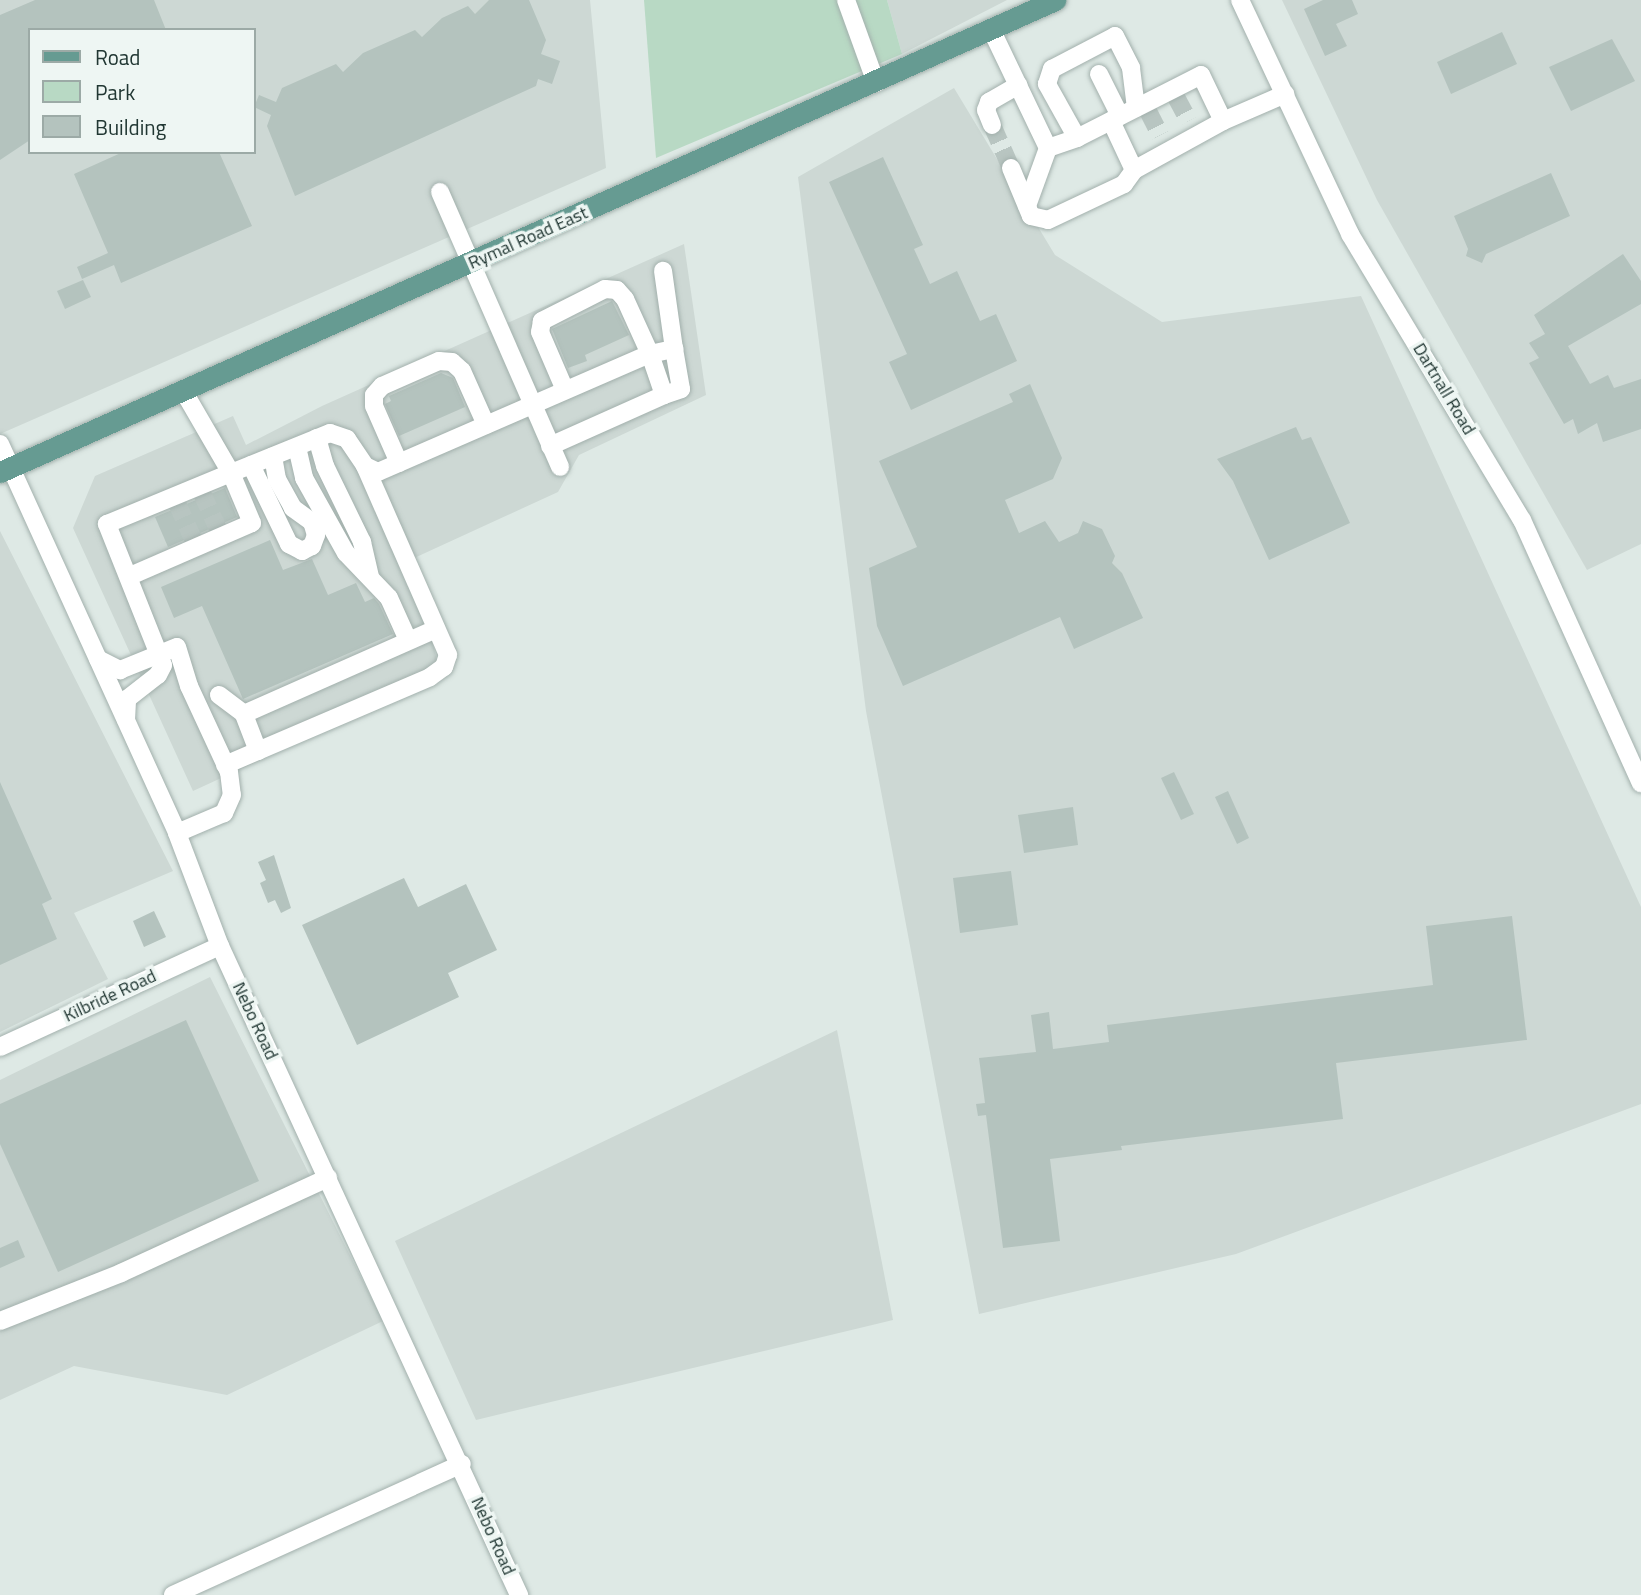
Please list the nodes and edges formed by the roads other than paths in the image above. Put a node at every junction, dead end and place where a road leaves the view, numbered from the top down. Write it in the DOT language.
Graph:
graph roads {
  1 [pos="846,0"];
  2 [pos="1055,0"];
  3 [pos="1240,0"];
  4 [pos="991,29"];
  5 [pos="1099,74"];
  6 [pos="876,83"];
  7 [pos="1019,85"];
  8 [pos="1284,94"];
  9 [pos="1132,112"];
  10 [pos="1223,121"];
  11 [pos="992,125"];
  12 [pos="1160,135"];
  13 [pos="1077,138"];
  14 [pos="1048,148"];
  15 [pos="1168,151"];
  16 [pos="1011,168"];
  17 [pos="1135,170"];
  18 [pos="440,192"];
  19 [pos="1027,206"];
  20 [pos="468,265"];
  21 [pos="663,271"];
  22 [pos="674,349"];
  23 [pos="650,354"];
  24 [pos="565,390"];
  25 [pos="184,392"];
  26 [pos="664,396"];
  27 [pos="531,404"];
  28 [pos="485,425"];
  29 [pos="317,438"];
  30 [pos="0,444"];
  31 [pos="550,446"];
  32 [pos="297,447"];
  33 [pos="275,461"];
  34 [pos="399,463"];
  35 [pos="251,465"];
  36 [pos="365,466"];
  37 [pos="560,467"];
  38 [pos="5,470"];
  39 [pos="231,473"];
  40 [pos="274,514"];
  41 [pos="252,523"];
  42 [pos="130,576"];
  43 [pos="370,578"];
  44 [pos="436,629"];
  45 [pos="408,640"];
  46 [pos="162,653"];
  47 [pos="98,659"];
  48 [pos="219,695"];
  49 [pos="244,714"];
  50 [pos="126,720"];
  51 [pos="258,751"];
  52 [pos="225,765"];
  53 [pos="1641,782"];
  54 [pos="177,833"];
  55 [pos="220,946"];
  56 [pos="0,1047"];
  57 [pos="328,1178"];
  58 [pos="0,1321"];
  59 [pos="462,1464"];
  60 [pos="173,1595"];
  61 [pos="519,1595"];
  1 -- 6 [label="street"];
  2 -- 4 [label="main road, Rymal Road East"];
  3 -- 8 [label="street, Dartnall Road"];
  4 -- 6 [label="main road, Rymal Road East"];
  4 -- 7 [label="street"];
  5 -- 9 [label="street"];
  6 -- 20 [label="main road, Rymal Road East"];
  7 -- 11 [label="street"];
  7 -- 14 [label="street"];
  8 -- 10 [label="street"];
  8 -- 53 [label="street, Dartnall Road"];
  9 -- 10 [label="street"];
  9 -- 13 [label="street"];
  9 -- 13 [label="street"];
  9 -- 17 [label="street"];
  10 -- 15 [label="street"];
  12 -- 15 [label="street"];
  13 -- 14 [label="street"];
  14 -- 19 [label="street"];
  15 -- 17 [label="street"];
  16 -- 19 [label="street"];
  17 -- 19 [label="street"];
  18 -- 20 [label="street"];
  20 -- 25 [label="main road, Rymal Road East"];
  20 -- 27 [label="street"];
  21 -- 22 [label="street"];
  22 -- 23 [label="street"];
  22 -- 26 [label="street"];
  23 -- 24 [label="street"];
  23 -- 24 [label="street"];
  23 -- 26 [label="street"];
  24 -- 27 [label="street"];
  25 -- 38 [label="main road, Rymal Road East"];
  25 -- 39 [label="street"];
  26 -- 31 [label="street"];
  27 -- 28 [label="street"];
  27 -- 31 [label="street"];
  28 -- 34 [label="street"];
  28 -- 34 [label="street"];
  29 -- 32 [label="street"];
  29 -- 36 [label="street"];
  29 -- 43 [label="street"];
  30 -- 38 [label="street, Nebo Road"];
  31 -- 37 [label="street"];
  32 -- 33 [label="street"];
  32 -- 43 [label="street"];
  33 -- 35 [label="street"];
  33 -- 40 [label="street"];
  34 -- 36 [label="street"];
  35 -- 39 [label="street"];
  35 -- 40 [label="street"];
  36 -- 44 [label="street"];
  38 -- 47 [label="street, Nebo Road"];
  39 -- 41 [label="street"];
  39 -- 42 [label="street"];
  40 -- 41 [label="street"];
  41 -- 42 [label="street"];
  42 -- 46 [label="street"];
  43 -- 45 [label="street"];
  44 -- 45 [label="street"];
  44 -- 51 [label="street"];
  45 -- 49 [label="street"];
  46 -- 47 [label="street"];
  46 -- 50 [label="street"];
  46 -- 52 [label="street"];
  47 -- 50 [label="street, Nebo Road"];
  48 -- 49 [label="street"];
  49 -- 51 [label="street"];
  50 -- 54 [label="street, Nebo Road"];
  51 -- 52 [label="street"];
  52 -- 54 [label="street"];
  54 -- 55 [label="street, Nebo Road"];
  55 -- 56 [label="street, Kilbride Road"];
  55 -- 57 [label="street, Nebo Road"];
  57 -- 58 [label="street"];
  57 -- 59 [label="street, Nebo Road"];
  59 -- 60 [label="street"];
  59 -- 61 [label="street, Nebo Road"];
}
